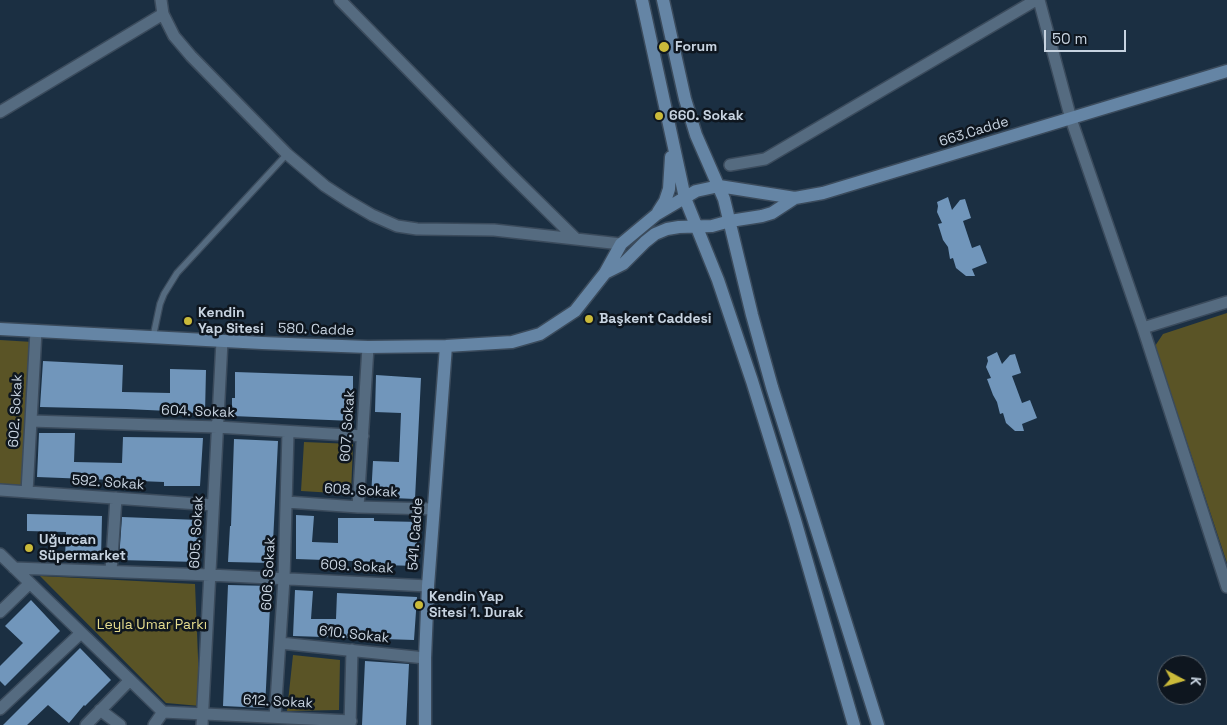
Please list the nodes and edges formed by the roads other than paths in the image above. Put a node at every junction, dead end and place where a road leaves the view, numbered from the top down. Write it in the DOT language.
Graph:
graph roads {
  1 [pos="162,0"];
  2 [pos="340,0"];
  3 [pos="642,0"];
  4 [pos="663,0"];
  5 [pos="1037,0"];
  6 [pos="163,14"];
  7 [pos="1227,71"];
  8 [pos="0,112"];
  9 [pos="1071,118"];
  10 [pos="671,134"];
  11 [pos="287,154"];
  12 [pos="730,165"];
  13 [pos="719,186"];
  14 [pos="685,198"];
  15 [pos="796,198"];
  16 [pos="657,214"];
  17 [pos="730,220"];
  18 [pos="695,227"];
  19 [pos="576,239"];
  20 [pos="621,244"];
  21 [pos="605,273"];
  22 [pos="1227,302"];
  23 [pos="1143,328"];
  24 [pos="0,329"];
  25 [pos="36,331"];
  26 [pos="153,337"];
  27 [pos="222,341"];
  28 [pos="446,346"];
  29 [pos="368,347"];
  30 [pos="31,421"];
  31 [pos="217,427"];
  32 [pos="288,432"];
  33 [pos="363,436"];
  34 [pos="0,490"];
  35 [pos="27,492"];
  36 [pos="116,498"];
  37 [pos="287,502"];
  38 [pos="213,505"];
  39 [pos="358,507"];
  40 [pos="433,509"];
  41 [pos="0,554"];
  42 [pos="14,568"];
  43 [pos="111,571"];
  44 [pos="210,575"];
  45 [pos="284,578"];
  46 [pos="30,583"];
  47 [pos="428,586"];
  48 [pos="1227,587"];
  49 [pos="0,612"];
  50 [pos="81,632"];
  51 [pos="280,643"];
  52 [pos="352,650"];
  53 [pos="425,658"];
  54 [pos="130,680"];
  55 [pos="0,710"];
  56 [pos="100,710"];
  57 [pos="163,712"];
  58 [pos="275,717"];
  59 [pos="203,719"];
  60 [pos="350,723"];
  61 [pos="86,725"];
  62 [pos="120,725"];
  63 [pos="154,725"];
  64 [pos="425,725"];
  65 [pos="854,725"];
  66 [pos="878,725"];
  1 -- 6 [label="street"];
  2 -- 19 [label="street"];
  3 -- 10 [label="main road"];
  4 -- 13 [label="main road"];
  5 -- 9 [label="street"];
  5 -- 12 [label="street"];
  6 -- 8 [label="street"];
  6 -- 11 [label="street"];
  7 -- 9 [label="main road, 663.Cadde"];
  9 -- 15 [label="main road, 663.Cadde"];
  9 -- 23 [label="street"];
  10 -- 14 [label="main road"];
  10 -- 16 [label="main road"];
  11 -- 19 [label="street"];
  11 -- 26 [label="lane"];
  13 -- 14 [label="main road"];
  13 -- 15 [label="main road"];
  13 -- 17 [label="main road"];
  14 -- 16 [label="main road"];
  14 -- 18 [label="main road"];
  15 -- 17 [label="main road, 663.Cadde"];
  16 -- 20 [label="main road"];
  17 -- 18 [label="main road, 663.Cadde"];
  17 -- 66 [label="main road"];
  18 -- 21 [label="main road, 663.Cadde"];
  18 -- 65 [label="main road"];
  19 -- 20 [label="street"];
  20 -- 21 [label="main road"];
  21 -- 28 [label="main road, 580. Cadde"];
  22 -- 23 [label="street"];
  23 -- 48 [label="street"];
  24 -- 25 [label="main road, 580. Cadde"];
  25 -- 26 [label="main road, 580. Cadde"];
  25 -- 30 [label="street, 602. Sokak"];
  26 -- 27 [label="main road, 580. Cadde"];
  27 -- 29 [label="main road, 580. Cadde"];
  27 -- 31 [label="street, 605. Sokak"];
  28 -- 29 [label="main road, 580. Cadde"];
  28 -- 40 [label="main road, 541. Cadde"];
  29 -- 33 [label="street, 607. Sokak"];
  30 -- 31 [label="street, 604. Sokak"];
  30 -- 35 [label="street, 602. Sokak"];
  31 -- 32 [label="street, 604. Sokak"];
  31 -- 38 [label="street, 605. Sokak"];
  32 -- 33 [label="street, 604. Sokak"];
  32 -- 37 [label="street, 606. Sokak"];
  33 -- 39 [label="street, 607. Sokak"];
  34 -- 35 [label="street, 592. Sokak"];
  35 -- 36 [label="street, 592. Sokak"];
  36 -- 38 [label="street, 592. Sokak"];
  36 -- 43 [label="street"];
  37 -- 39 [label="street, 608. Sokak"];
  37 -- 45 [label="street, 606. Sokak"];
  38 -- 44 [label="street, 605. Sokak"];
  39 -- 40 [label="street, 608. Sokak"];
  40 -- 47 [label="main road, 541. Cadde"];
  41 -- 42 [label="street"];
  42 -- 43 [label="street, 609. Sokak"];
  42 -- 46 [label="street"];
  43 -- 44 [label="street, 609. Sokak"];
  44 -- 45 [label="street, 609. Sokak"];
  44 -- 59 [label="street, 605. Sokak"];
  45 -- 47 [label="street, 609. Sokak"];
  45 -- 51 [label="street, 606. Sokak"];
  46 -- 49 [label="street"];
  46 -- 50 [label="street"];
  47 -- 53 [label="main road, 541. Cadde"];
  50 -- 54 [label="street"];
  50 -- 55 [label="street"];
  51 -- 52 [label="street, 610. Sokak"];
  51 -- 58 [label="street, 606. Sokak"];
  52 -- 53 [label="street, 610. Sokak"];
  52 -- 60 [label="street"];
  53 -- 64 [label="main road, 541. Cadde"];
  54 -- 56 [label="street"];
  54 -- 57 [label="street"];
  56 -- 61 [label="street"];
  56 -- 62 [label="street"];
  57 -- 59 [label="street, 612. Sokak"];
  57 -- 63 [label="street"];
  58 -- 59 [label="street, 612. Sokak"];
  58 -- 60 [label="street, 612. Sokak"];
}
